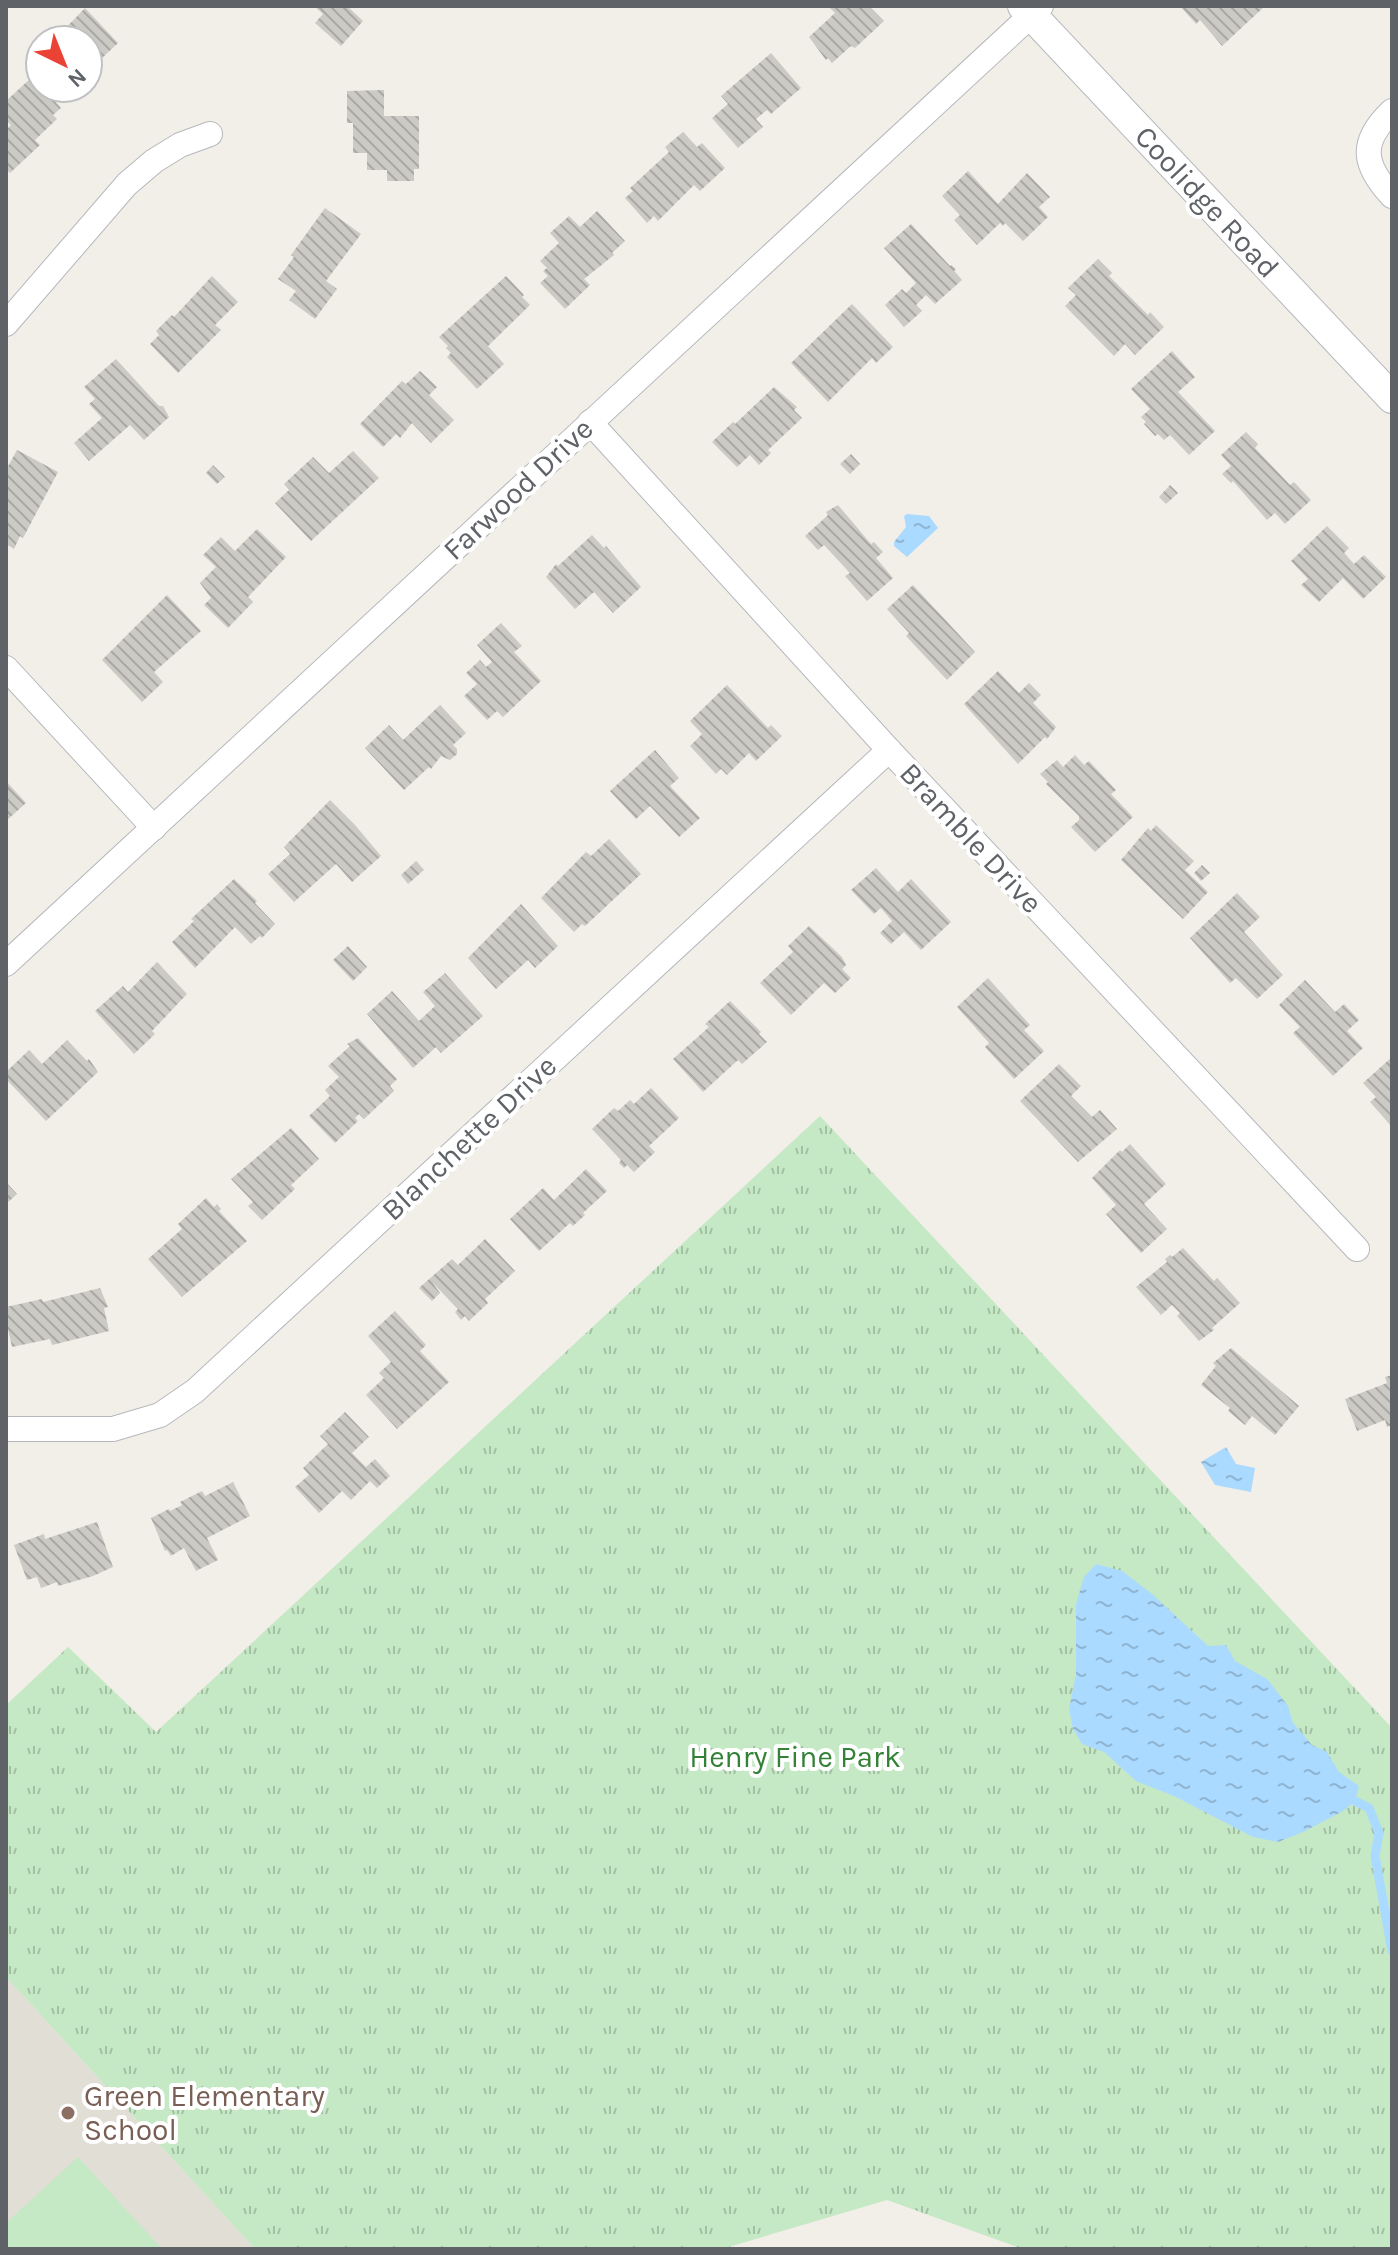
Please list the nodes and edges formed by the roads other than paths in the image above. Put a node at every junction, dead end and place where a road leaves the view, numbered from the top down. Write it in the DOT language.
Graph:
graph roads {
  1 [pos="1031,9"];
  2 [pos="1392,111"];
  3 [pos="210,134"];
  4 [pos="1392,196"];
  5 [pos="6,324"];
  6 [pos="1392,398"];
  7 [pos="590,422"];
  8 [pos="6,668"];
  9 [pos="889,750"];
  10 [pos="154,828"];
  11 [pos="6,964"];
  12 [pos="1357,1249"];
  13 [pos="6,1429"];
  1 -- 6 [label="street, Coolidge Road"];
  1 -- 7 [label="street, Farwood Drive"];
  2 -- 4 [label="street"];
  3 -- 5 [label="street"];
  7 -- 9 [label="street, Bramble Drive"];
  7 -- 10 [label="street, Farwood Drive"];
  8 -- 10 [label="street"];
  9 -- 12 [label="street, Bramble Drive"];
  9 -- 13 [label="street, Blanchette Drive"];
  10 -- 11 [label="street, Farwood Drive"];
}
